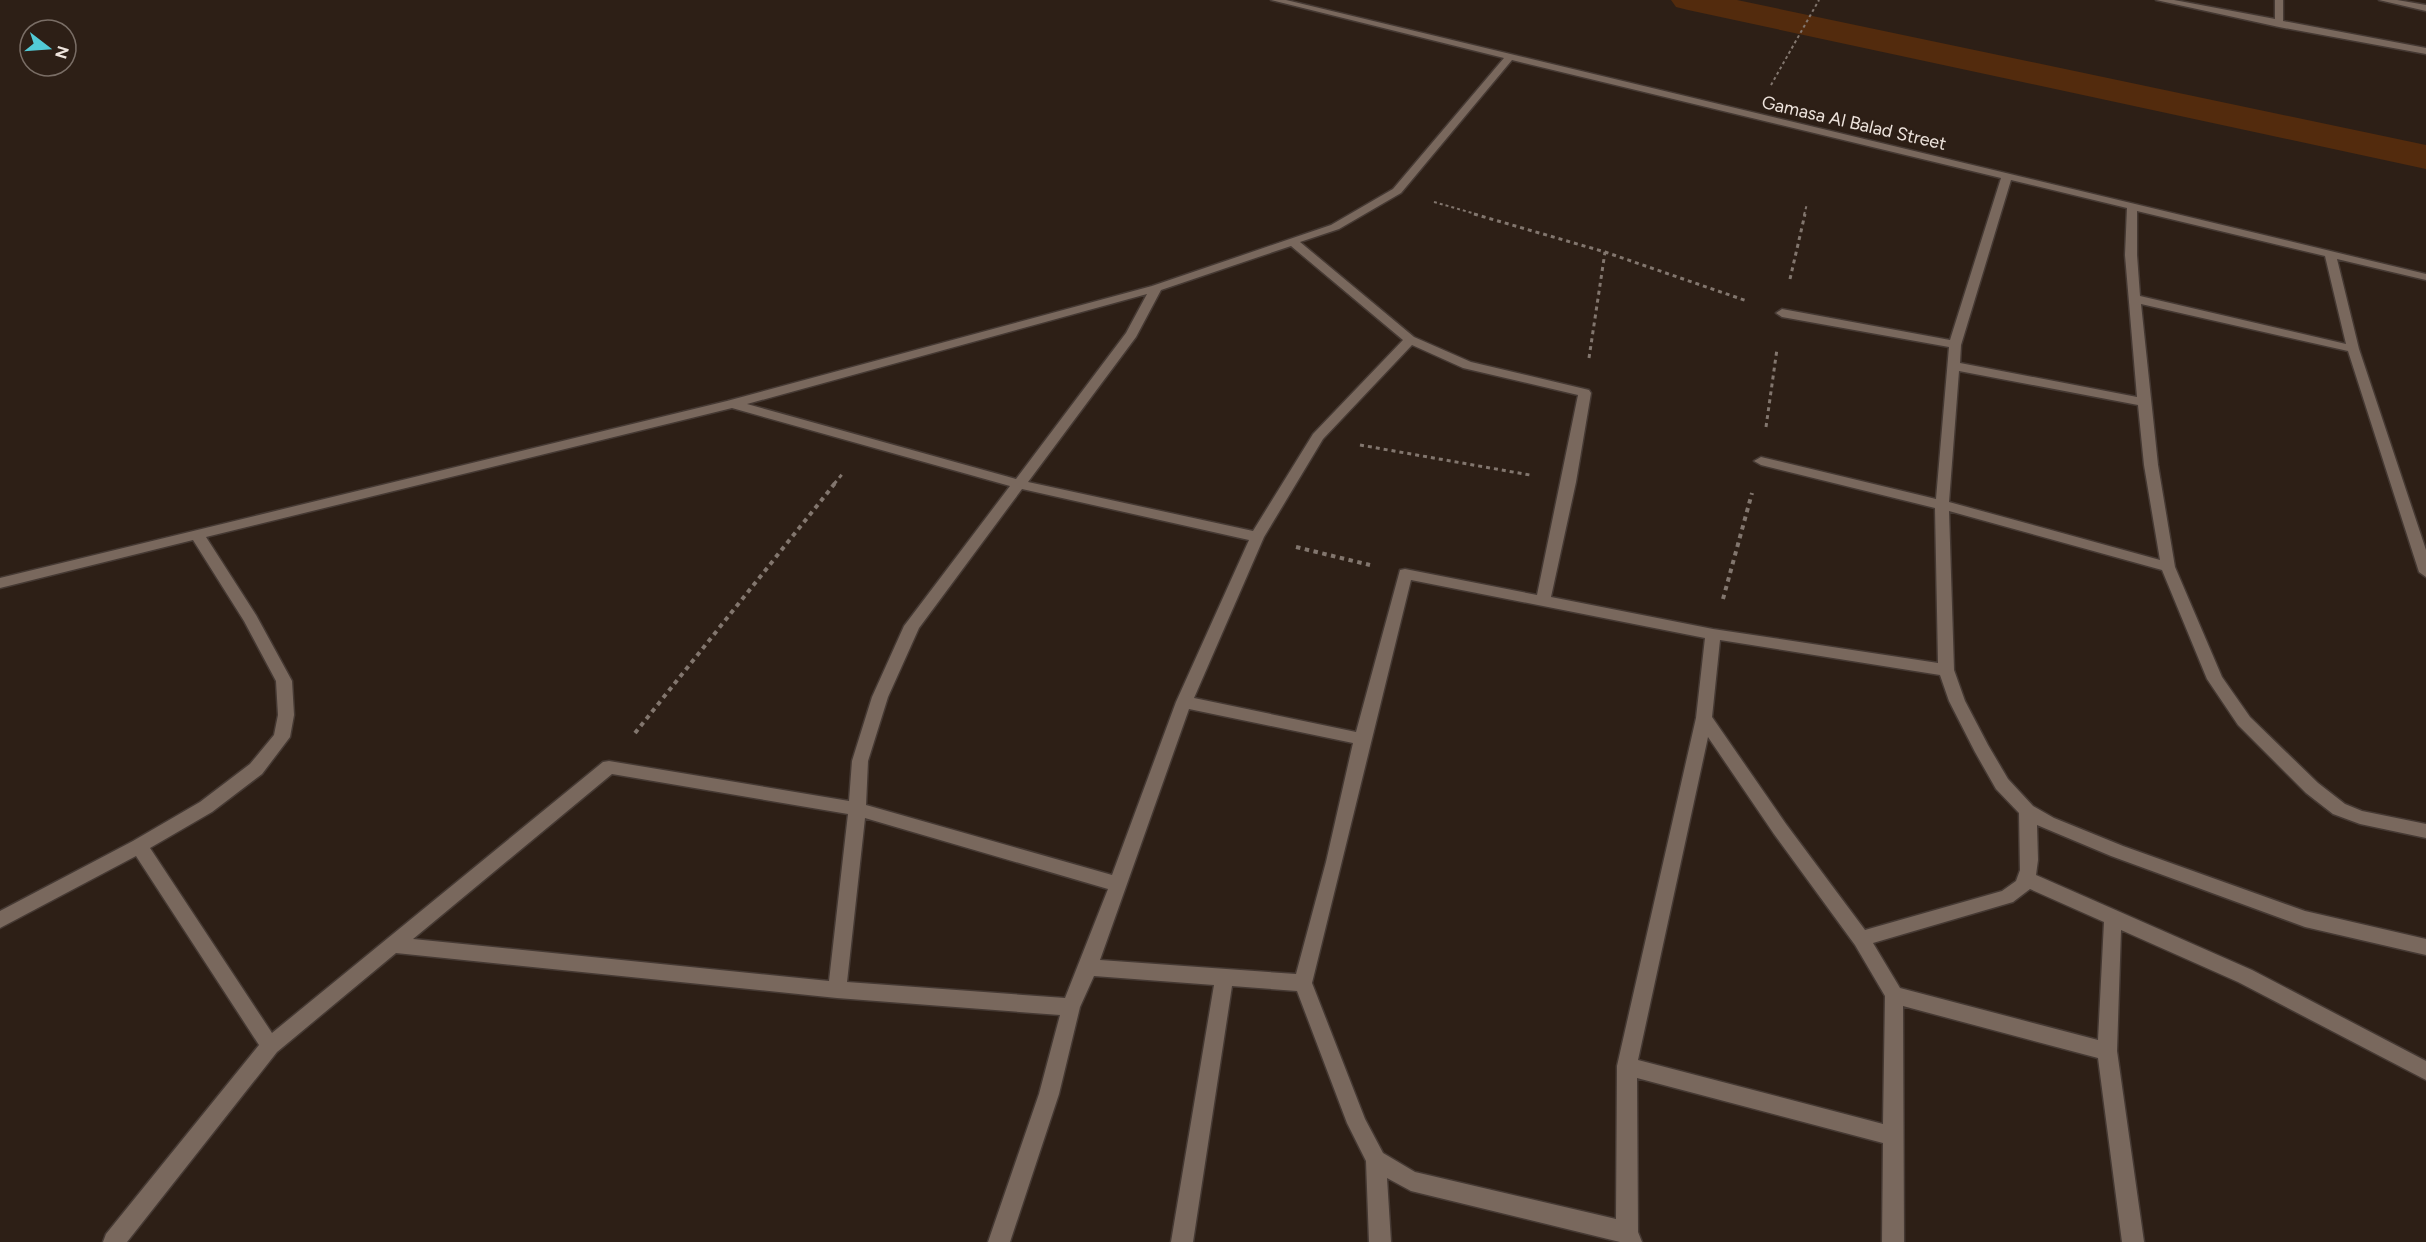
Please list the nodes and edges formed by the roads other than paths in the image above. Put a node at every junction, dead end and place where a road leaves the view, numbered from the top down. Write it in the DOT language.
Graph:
graph roads {
  1 [pos="1275,0"];
  2 [pos="2160,0"];
  3 [pos="2279,0"];
  4 [pos="2383,0"];
  5 [pos="2426,8"];
  6 [pos="2279,24"];
  7 [pos="2426,51"];
  8 [pos="1509,58"];
  9 [pos="2007,176"];
  10 [pos="2132,206"];
  11 [pos="1293,242"];
  12 [pos="2330,254"];
  13 [pos="2426,277"];
  14 [pos="1156,288"];
  15 [pos="2136,299"];
  16 [pos="1782,313"];
  17 [pos="1410,340"];
  18 [pos="1955,345"];
  19 [pos="2353,349"];
  20 [pos="1955,366"];
  21 [pos="2145,402"];
  22 [pos="731,404"];
  23 [pos="1761,461"];
  24 [pos="1019,484"];
  25 [pos="1942,505"];
  26 [pos="197,536"];
  27 [pos="1257,537"];
  28 [pos="2168,567"];
  29 [pos="2426,572"];
  30 [pos="0,584"];
  31 [pos="1543,602"];
  32 [pos="1713,634"];
  33 [pos="1946,670"];
  34 [pos="1184,702"];
  35 [pos="1704,718"];
  36 [pos="1362,739"];
  37 [pos="857,809"];
  38 [pos="2027,811"];
  39 [pos="2426,831"];
  40 [pos="139,846"];
  41 [pos="2026,879"];
  42 [pos="1117,884"];
  43 [pos="2113,916"];
  44 [pos="0,921"];
  45 [pos="1861,939"];
  46 [pos="392,945"];
  47 [pos="2426,946"];
  48 [pos="1088,967"];
  49 [pos="1224,978"];
  50 [pos="1303,983"];
  51 [pos="837,990"];
  52 [pos="1894,995"];
  53 [pos="1071,1007"];
  54 [pos="270,1046"];
  55 [pos="2107,1051"];
  56 [pos="1628,1066"];
  57 [pos="2426,1071"];
  58 [pos="1892,1136"];
  59 [pos="1376,1160"];
  60 [pos="1629,1237"];
  61 [pos="114,1242"];
  62 [pos="999,1242"];
  63 [pos="1182,1242"];
  64 [pos="1380,1242"];
  65 [pos="1893,1242"];
  66 [pos="2133,1242"];
  1 -- 8 [label="street, Gamasa Al Balad Street"];
  2 -- 6 [label="street"];
  3 -- 6 [label="street"];
  4 -- 5 [label="street"];
  6 -- 7 [label="street"];
  8 -- 9 [label="street, Gamasa Al Balad Street"];
  8 -- 11 [label="street"];
  9 -- 10 [label="street, Gamasa Al Balad Street"];
  9 -- 18 [label="street"];
  10 -- 12 [label="street, Gamasa Al Balad Street"];
  10 -- 15 [label="street"];
  11 -- 14 [label="street"];
  11 -- 17 [label="street"];
  12 -- 13 [label="street, Gamasa Al Balad Street"];
  12 -- 19 [label="street"];
  14 -- 22 [label="street"];
  14 -- 24 [label="street"];
  15 -- 19 [label="street"];
  15 -- 21 [label="street"];
  16 -- 18 [label="street"];
  17 -- 27 [label="street"];
  17 -- 31 [label="street"];
  18 -- 20 [label="street"];
  19 -- 29 [label="street"];
  20 -- 21 [label="street"];
  20 -- 25 [label="street"];
  21 -- 28 [label="street"];
  22 -- 24 [label="street"];
  22 -- 26 [label="street"];
  23 -- 25 [label="street"];
  24 -- 27 [label="street"];
  24 -- 37 [label="street"];
  25 -- 28 [label="street"];
  25 -- 33 [label="street"];
  26 -- 30 [label="street"];
  26 -- 40 [label="street"];
  27 -- 34 [label="street"];
  28 -- 39 [label="street"];
  31 -- 32 [label="street"];
  31 -- 36 [label="street"];
  32 -- 33 [label="street"];
  32 -- 35 [label="street"];
  33 -- 38 [label="street"];
  34 -- 36 [label="street"];
  34 -- 42 [label="street"];
  35 -- 45 [label="street"];
  35 -- 56 [label="street"];
  36 -- 50 [label="street"];
  37 -- 42 [label="street"];
  37 -- 46 [label="street"];
  37 -- 51 [label="street"];
  38 -- 41 [label="street"];
  38 -- 47 [label="street"];
  40 -- 44 [label="street"];
  40 -- 54 [label="street"];
  41 -- 43 [label="street"];
  41 -- 45 [label="street"];
  42 -- 48 [label="street"];
  43 -- 55 [label="street"];
  43 -- 57 [label="street"];
  45 -- 52 [label="street"];
  46 -- 51 [label="street"];
  46 -- 54 [label="street"];
  48 -- 49 [label="street"];
  48 -- 53 [label="street"];
  49 -- 50 [label="street"];
  49 -- 63 [label="street"];
  50 -- 59 [label="street"];
  51 -- 53 [label="street"];
  52 -- 55 [label="street"];
  52 -- 58 [label="street"];
  53 -- 62 [label="street"];
  54 -- 61 [label="street"];
  55 -- 66 [label="street"];
  56 -- 58 [label="street"];
  56 -- 60 [label="street"];
  58 -- 65 [label="street"];
  59 -- 60 [label="street"];
  59 -- 64 [label="street"];
}
